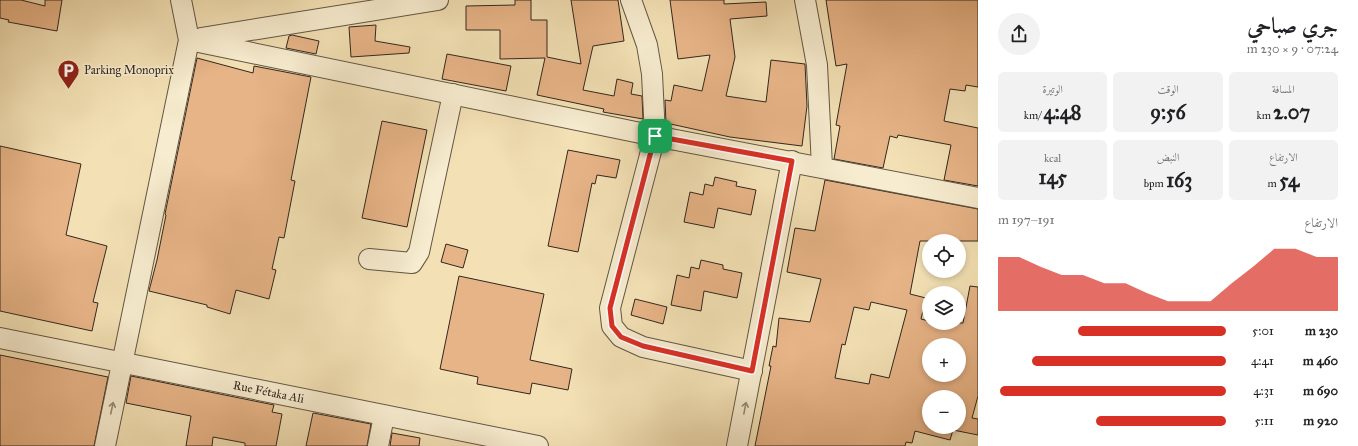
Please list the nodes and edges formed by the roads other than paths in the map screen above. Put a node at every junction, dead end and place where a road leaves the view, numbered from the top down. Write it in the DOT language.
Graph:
graph roads {
  1 [pos="181,0"];
  2 [pos="438,0"];
  3 [pos="631,0"];
  4 [pos="805,0"];
  5 [pos="189,40"];
  6 [pos="453,94"];
  7 [pos="655,136"];
  8 [pos="792,161"];
  9 [pos="822,168"];
  10 [pos="978,198"];
  11 [pos="369,259"];
  12 [pos="0,338"];
  13 [pos="122,364"];
  14 [pos="752,371"];
  15 [pos="384,416"];
  16 [pos="105,446"];
  17 [pos="378,446"];
  18 [pos="538,446"];
  19 [pos="737,446"];
  1 -- 5 [label="street"];
  2 -- 5 [label="street"];
  3 -- 7 [label="street"];
  4 -- 9 [label="street"];
  5 -- 6 [label="street"];
  5 -- 13 [label="street"];
  6 -- 7 [label="street"];
  6 -- 11 [label="street"];
  7 -- 8 [label="street"];
  7 -- 14 [label="street"];
  8 -- 9 [label="street"];
  8 -- 14 [label="street"];
  9 -- 10 [label="street"];
  12 -- 13 [label="street, Rue Fétaka Ali"];
  13 -- 15 [label="street, Rue Fétaka Ali"];
  16 -- 13 [label="street, one-way"];
  19 -- 14 [label="street, one-way"];
  15 -- 17 [label="street"];
  15 -- 18 [label="street, Rue Fétaka Ali"];
}
